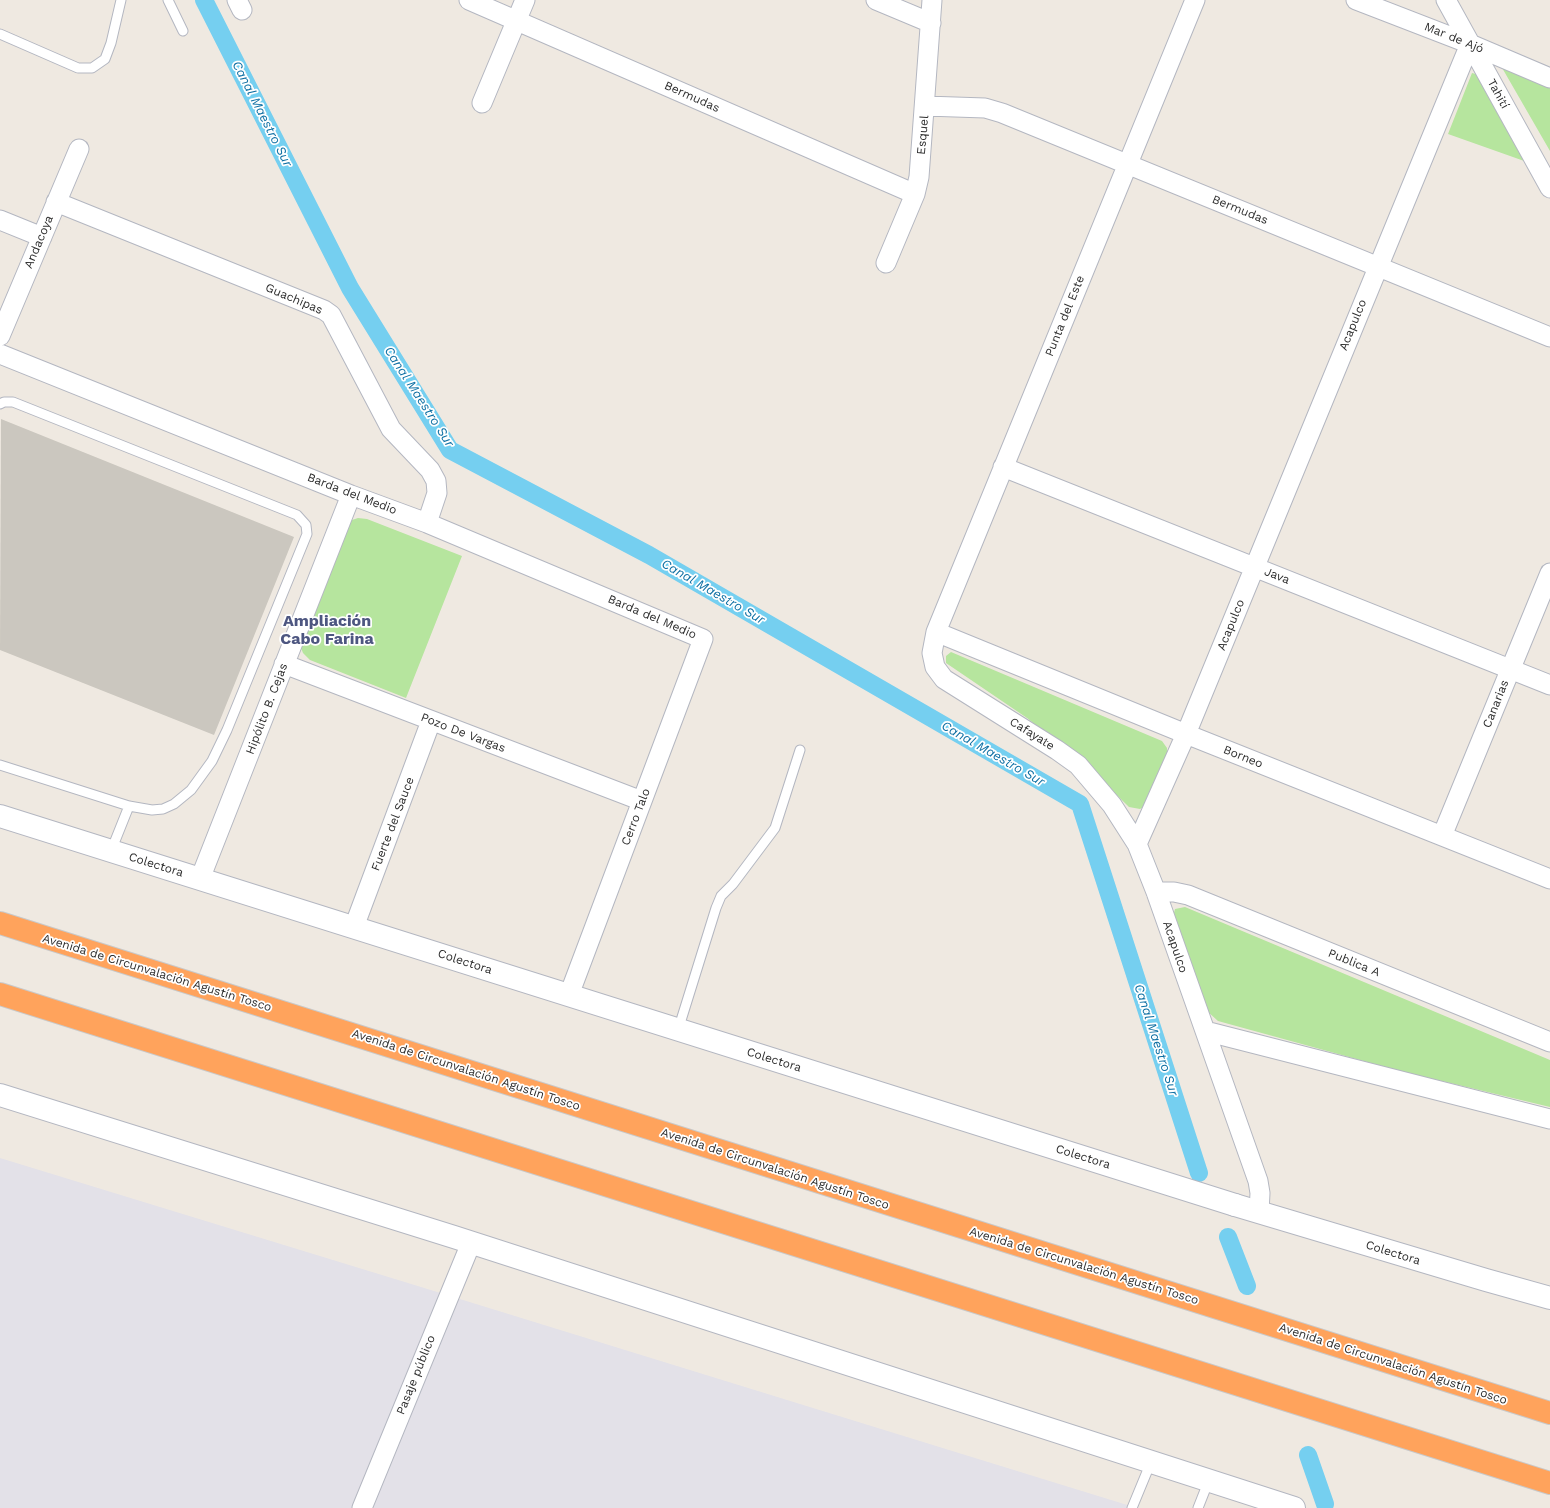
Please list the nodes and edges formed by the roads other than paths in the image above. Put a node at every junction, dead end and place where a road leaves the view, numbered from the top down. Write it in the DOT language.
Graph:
graph roads {
  1 [pos="121,0"];
  2 [pos="168,0"];
  3 [pos="469,0"];
  4 [pos="525,0"];
  5 [pos="876,0"];
  6 [pos="932,0"];
  7 [pos="1195,0"];
  8 [pos="1356,0"];
  9 [pos="1446,0"];
  10 [pos="516,20"];
  11 [pos="931,24"];
  12 [pos="183,31"];
  13 [pos="0,34"];
  14 [pos="1470,44"];
  15 [pos="1550,78"];
  16 [pos="482,103"];
  17 [pos="925,106"];
  18 [pos="79,149"];
  19 [pos="1128,164"];
  20 [pos="1550,188"];
  21 [pos="915,194"];
  22 [pos="56,202"];
  23 [pos="0,220"];
  24 [pos="42,237"];
  25 [pos="886,263"];
  26 [pos="1377,266"];
  27 [pos="0,336"];
  28 [pos="1550,337"];
  29 [pos="0,354"];
  30 [pos="0,404"];
  31 [pos="1003,467"];
  32 [pos="351,494"];
  33 [pos="427,523"];
  34 [pos="1254,567"];
  35 [pos="1550,573"];
  36 [pos="936,632"];
  37 [pos="703,639"];
  38 [pos="284,664"];
  39 [pos="1510,670"];
  40 [pos="1550,685"];
  41 [pos="431,721"];
  42 [pos="1186,734"];
  43 [pos="800,750"];
  44 [pos="0,765"];
  45 [pos="642,801"];
  46 [pos="129,806"];
  47 [pos="0,816"];
  48 [pos="1442,836"];
  49 [pos="1137,844"];
  50 [pos="111,851"];
  51 [pos="200,879"];
  52 [pos="1550,879"];
  53 [pos="1156,892"];
  54 [pos="0,923"];
  55 [pos="354,927"];
  56 [pos="0,994"];
  57 [pos="569,995"];
  58 [pos="678,1030"];
  59 [pos="1205,1031"];
  60 [pos="1550,1042"];
  61 [pos="0,1095"];
  62 [pos="1550,1119"];
  63 [pos="1259,1213"];
  64 [pos="471,1243"];
  65 [pos="1550,1298"];
  66 [pos="1413,1370"];
  67 [pos="1550,1403"];
  68 [pos="1550,1413"];
  69 [pos="1151,1462"];
  70 [pos="1497,1466"];
  71 [pos="1209,1480"];
  72 [pos="1550,1483"];
  73 [pos="1550,1490"];
  74 [pos="1291,1507"];
  75 [pos="362,1508"];
  76 [pos="1132,1508"];
  77 [pos="1198,1508"];
  1 -- 13 [label="lane"];
  2 -- 12 [label="lane"];
  3 -- 10 [label="street, Bermudas"];
  4 -- 10 [label="street"];
  5 -- 11 [label="street"];
  6 -- 11 [label="street, Esquel"];
  7 -- 19 [label="street, Punta del Este"];
  8 -- 14 [label="street, Mar de Ajó"];
  9 -- 14 [label="street, Tahití"];
  10 -- 16 [label="street"];
  10 -- 21 [label="street, Bermudas"];
  11 -- 17 [label="street, Esquel"];
  14 -- 15 [label="street, Mar de Ajó"];
  14 -- 20 [label="street, Tahití"];
  14 -- 26 [label="street, Acapulco"];
  17 -- 19 [label="street, Bermudas"];
  17 -- 21 [label="street, Esquel"];
  18 -- 22 [label="street, Andacoya"];
  19 -- 26 [label="street, Bermudas"];
  19 -- 31 [label="street, Punta del Este"];
  21 -- 25 [label="street, Esquel"];
  22 -- 24 [label="street, Andacoya"];
  22 -- 33 [label="street, Guachipas"];
  23 -- 24 [label="street"];
  24 -- 27 [label="street, Andacoya"];
  26 -- 28 [label="street, Bermudas"];
  26 -- 34 [label="street, Acapulco"];
  29 -- 32 [label="street, Barda del Medio"];
  30 -- 46 [label="lane"];
  31 -- 34 [label="street, Java"];
  31 -- 36 [label="street, Punta del Este"];
  32 -- 33 [label="street, Barda del Medio"];
  32 -- 38 [label="street, Hipólito B. Cejas"];
  33 -- 37 [label="street, Barda del Medio"];
  34 -- 39 [label="street, Java"];
  34 -- 42 [label="street, Acapulco"];
  35 -- 39 [label="street, Canarias"];
  36 -- 42 [label="street, Borneo"];
  36 -- 49 [label="street, Cafayate"];
  37 -- 45 [label="street, Cerro Talo"];
  38 -- 41 [label="street, Pozo De Vargas"];
  38 -- 51 [label="street, Hipólito B. Cejas"];
  39 -- 40 [label="street, Java"];
  39 -- 48 [label="street, Canarias"];
  41 -- 45 [label="street, Pozo De Vargas"];
  41 -- 55 [label="street, Fuerte del Sauce"];
  42 -- 48 [label="street, Borneo"];
  42 -- 49 [label="street, Acapulco"];
  43 -- 58 [label="lane"];
  44 -- 46 [label="lane"];
  45 -- 57 [label="street, Cerro Talo"];
  46 -- 50 [label="lane"];
  47 -- 50 [label="street, Colectora"];
  48 -- 52 [label="street, Borneo"];
  49 -- 53 [label="street, Acapulco"];
  50 -- 51 [label="street, Colectora"];
  51 -- 55 [label="street, Colectora"];
  53 -- 59 [label="street, Acapulco"];
  53 -- 60 [label="street, Publica A"];
  54 -- 66 [label="highway, Avenida de Circunvalación Agustín Tosco"];
  55 -- 57 [label="street, Colectora"];
  56 -- 70 [label="highway"];
  57 -- 58 [label="street, Colectora"];
  58 -- 63 [label="street, Colectora"];
  59 -- 62 [label="street"];
  59 -- 63 [label="street, Acapulco"];
  61 -- 64 [label="street"];
  63 -- 65 [label="street, Colectora"];
  64 -- 69 [label="street"];
  64 -- 75 [label="street, Pasaje público"];
  66 -- 67 [label="highway"];
  66 -- 68 [label="highway, Avenida de Circunvalación Agustín Tosco"];
  69 -- 71 [label="street"];
  69 -- 76 [label="lane"];
  70 -- 72 [label="highway"];
  70 -- 73 [label="highway"];
  71 -- 74 [label="street"];
  71 -- 77 [label="lane"];
}
